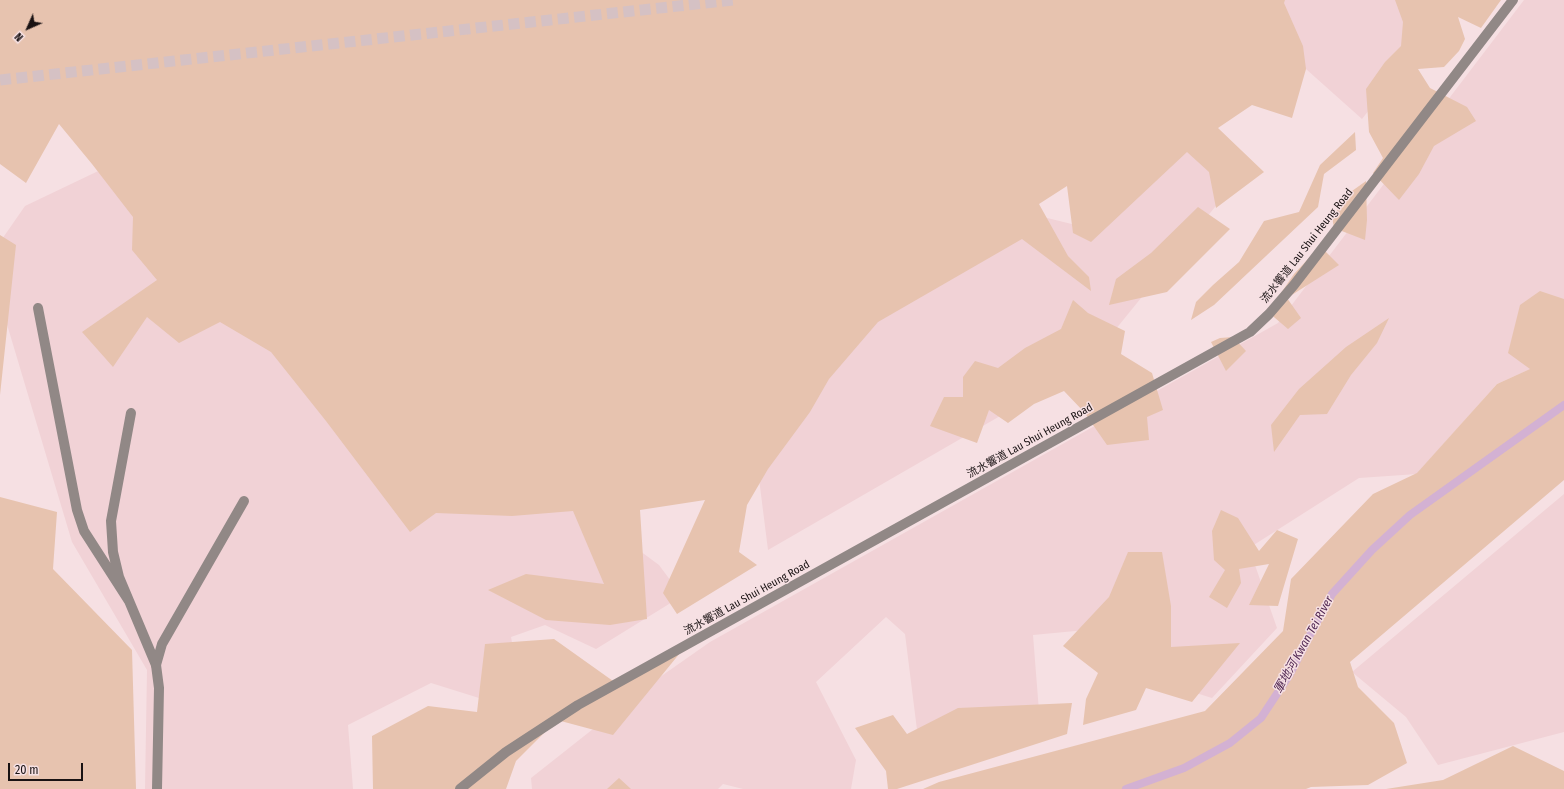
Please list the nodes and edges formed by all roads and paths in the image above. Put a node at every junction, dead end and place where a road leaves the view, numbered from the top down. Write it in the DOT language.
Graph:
graph roads {
  1 [pos="1513,0"];
  2 [pos="38,308"];
  3 [pos="131,413"];
  4 [pos="244,501"];
  5 [pos="129,601"];
  6 [pos="156,665"];
  7 [pos="157,789"];
  8 [pos="460,789"];
  1 -- 8 [label="street, 流水響道 Lau Shui Heung Road"];
  2 -- 5 [label="street"];
  3 -- 5 [label="street"];
  4 -- 6 [label="street"];
  5 -- 6 [label="street"];
  6 -- 7 [label="street"];
}
